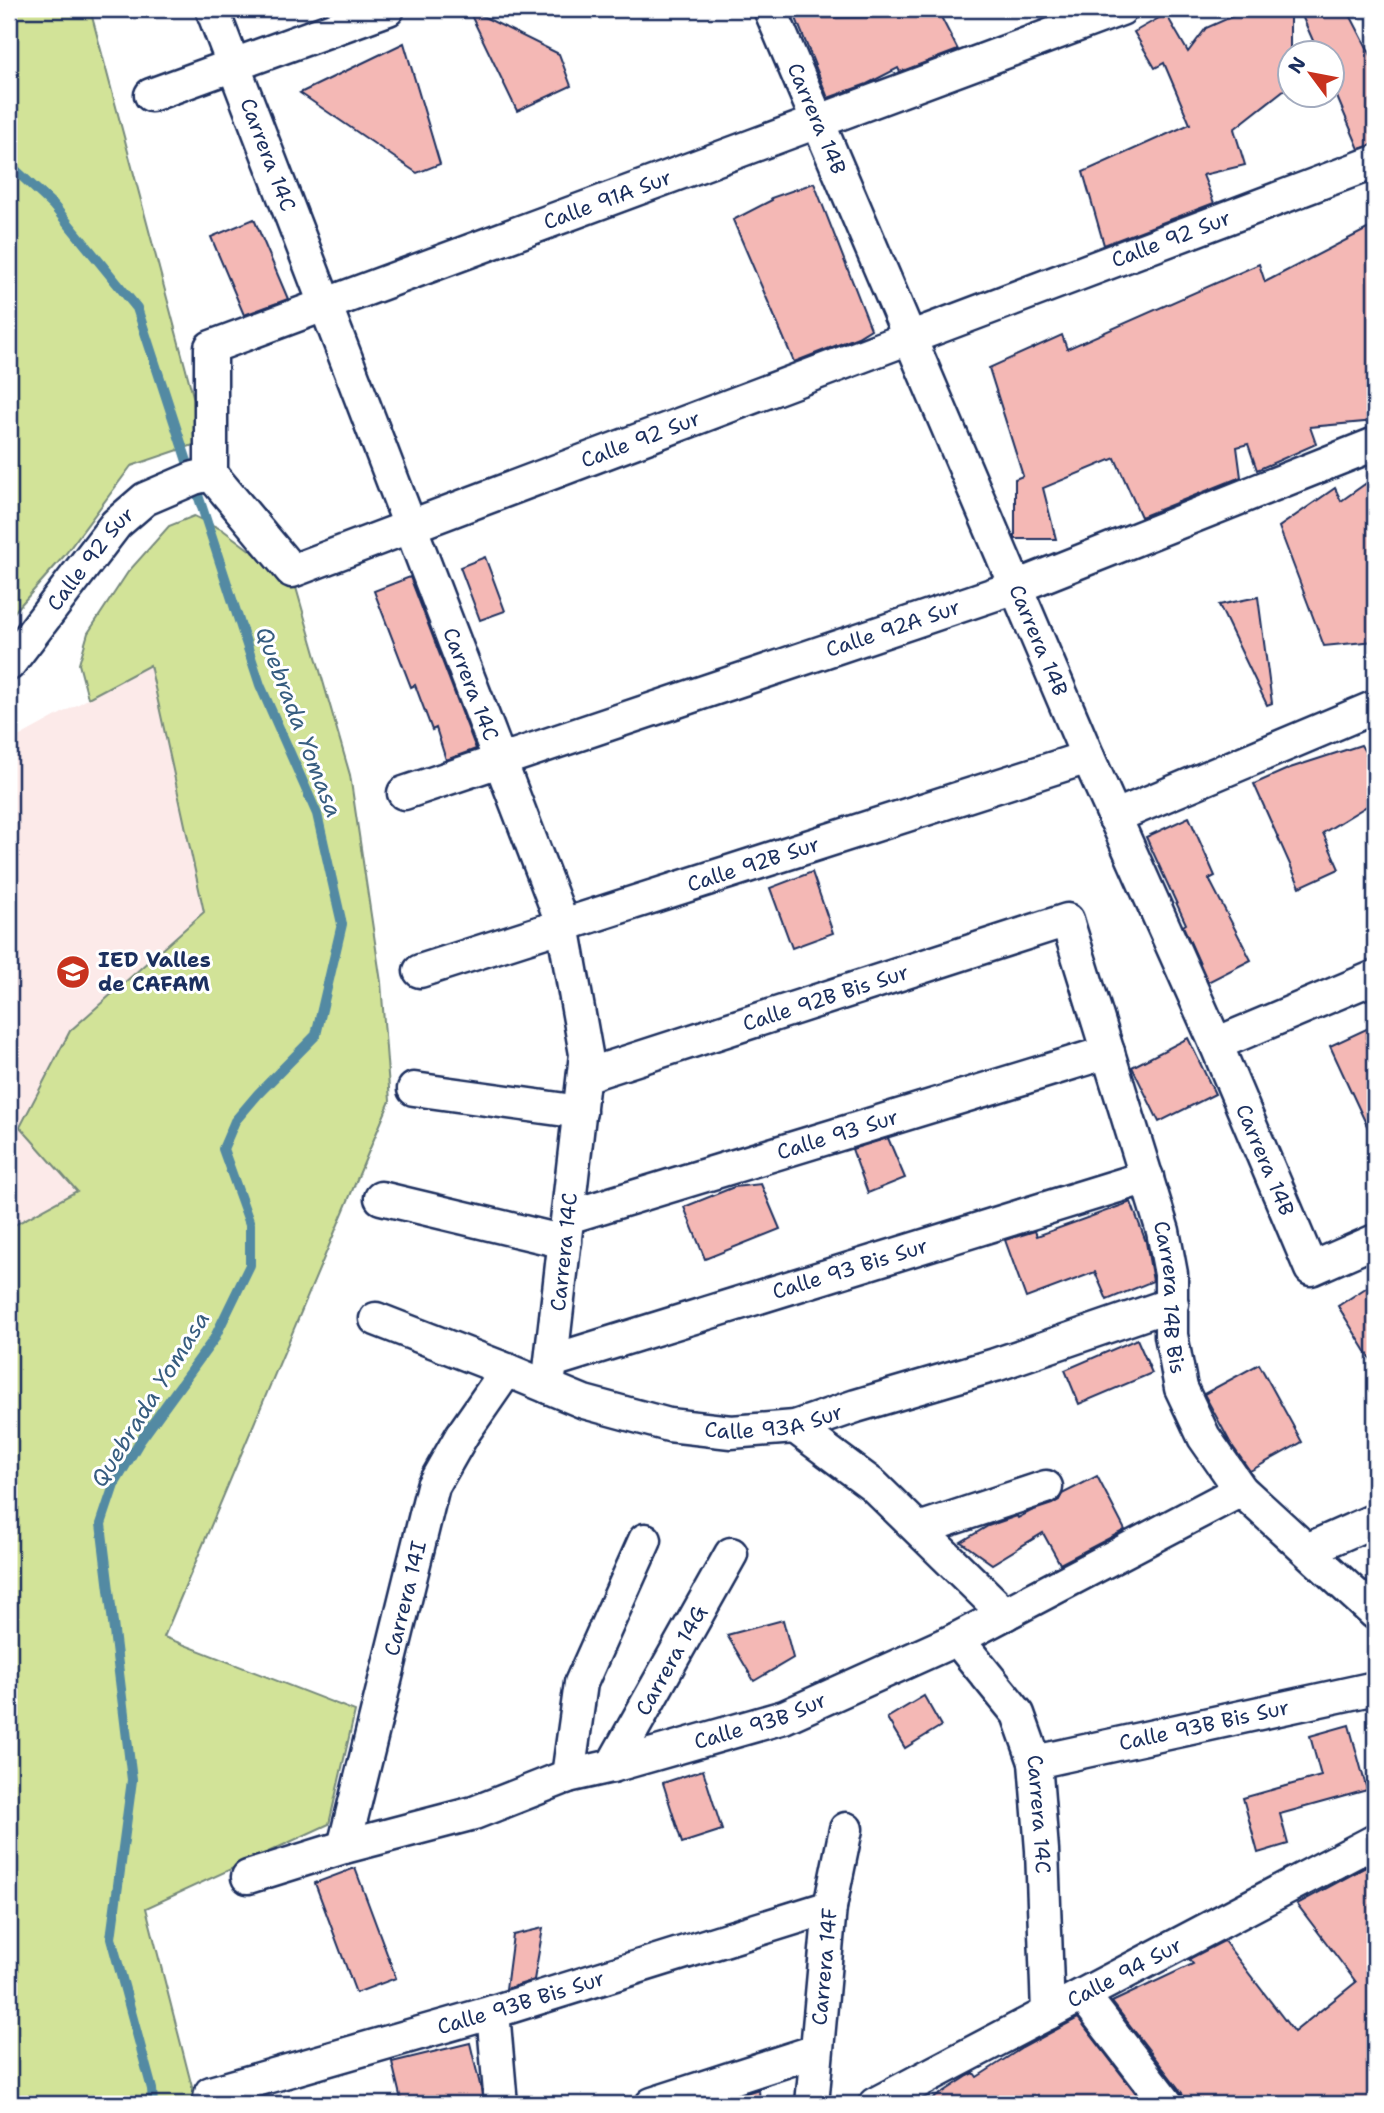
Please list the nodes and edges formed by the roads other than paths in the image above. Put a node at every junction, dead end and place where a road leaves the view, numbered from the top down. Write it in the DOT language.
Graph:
graph roads {
  1 [pos="212,9"];
  2 [pos="388,9"];
  3 [pos="770,9"];
  4 [pos="1121,9"];
  5 [pos="234,65"];
  6 [pos="151,95"];
  7 [pos="818,121"];
  8 [pos="1375,162"];
  9 [pos="326,305"];
  10 [pos="910,338"];
  11 [pos="1375,444"];
  12 [pos="203,476"];
  13 [pos="410,526"];
  14 [pos="1016,587"];
  15 [pos="9,664"];
  16 [pos="1375,707"];
  17 [pos="1088,757"];
  18 [pos="500,761"];
  19 [pos="404,793"];
  20 [pos="1114,817"];
  21 [pos="1067,920"];
  22 [pos="563,925"];
  23 [pos="420,971"];
  24 [pos="1375,976"];
  25 [pos="1216,1044"];
  26 [pos="1108,1052"];
  27 [pos="584,1076"];
  28 [pos="414,1089"];
  29 [pos="580,1112"];
  30 [pos="1147,1177"];
  31 [pos="381,1198"];
  32 [pos="567,1229"];
  33 [pos="1375,1241"];
  34 [pos="1172,1304"];
  35 [pos="376,1319"];
  36 [pos="507,1370"];
  37 [pos="550,1374"];
  38 [pos="795,1427"];
  39 [pos="1046,1487"];
  40 [pos="1241,1490"];
  41 [pos="1375,1520"];
  42 [pos="919,1530"];
  43 [pos="645,1539"];
  44 [pos="1307,1550"];
  45 [pos="732,1554"];
  46 [pos="1375,1613"];
  47 [pos="1005,1614"];
  48 [pos="957,1639"];
  49 [pos="1375,1688"];
  50 [pos="1035,1762"];
  51 [pos="612,1766"];
  52 [pos="568,1776"];
  53 [pos="846,1829"];
  54 [pos="1375,1841"];
  55 [pos="344,1847"];
  56 [pos="248,1877"];
  57 [pos="831,1907"];
  58 [pos="1083,1995"];
  59 [pos="493,2012"];
  60 [pos="1048,2013"];
  61 [pos="816,2051"];
  62 [pos="210,2099"];
  63 [pos="896,2099"];
  64 [pos="501,2104"];
  65 [pos="652,2104"];
  66 [pos="811,2104"];
  67 [pos="1167,2104"];
  1 -- 5 [label="street, Carrera 14C"];
  2 -- 5 [label="street"];
  3 -- 7 [label="street, Carrera 14B"];
  4 -- 7 [label="street, Calle 91A Sur"];
  5 -- 6 [label="street"];
  5 -- 9 [label="street, Carrera 14C"];
  7 -- 9 [label="street, Calle 91A Sur"];
  7 -- 10 [label="street, Carrera 14B"];
  8 -- 10 [label="street, Calle 92 Sur"];
  9 -- 12 [label="street, Calle 91A Sur"];
  9 -- 13 [label="street, Carrera 14C"];
  10 -- 13 [label="street, Calle 92 Sur"];
  10 -- 14 [label="street, Carrera 14B"];
  11 -- 14 [label="street, Calle 92A Sur"];
  12 -- 13 [label="street, Calle 92 Sur"];
  12 -- 15 [label="street, Calle 92 Sur"];
  13 -- 18 [label="street, Carrera 14C"];
  14 -- 17 [label="street, Carrera 14B"];
  14 -- 18 [label="street, Calle 92A Sur"];
  16 -- 20 [label="street"];
  17 -- 20 [label="street, Carrera 14B"];
  17 -- 22 [label="street, Calle 92B Sur"];
  18 -- 19 [label="street, Calle 92A Sur"];
  18 -- 22 [label="street, Carrera 14C"];
  20 -- 25 [label="street, Carrera 14B"];
  21 -- 26 [label="street, Carrera 14B Bis"];
  21 -- 27 [label="street, Calle 92B Bis Sur"];
  22 -- 23 [label="street, Calle 92B Sur"];
  22 -- 27 [label="street, Carrera 14C"];
  24 -- 25 [label="street"];
  25 -- 33 [label="street, Carrera 14B"];
  26 -- 30 [label="street, Carrera 14B Bis"];
  26 -- 32 [label="street, Calle 93 Sur"];
  27 -- 29 [label="street, Carrera 14C"];
  28 -- 29 [label="street"];
  29 -- 32 [label="street, Carrera 14C"];
  30 -- 34 [label="street, Carrera 14B Bis"];
  30 -- 37 [label="street, Calle 93 Bis Sur"];
  31 -- 32 [label="street"];
  32 -- 37 [label="street, Carrera 14C"];
  34 -- 38 [label="street, Calle 93A Sur"];
  34 -- 40 [label="street, Carrera 14B Bis"];
  35 -- 36 [label="street, Calle 93A Sur"];
  36 -- 37 [label="street, Calle 93A Sur"];
  36 -- 55 [label="street, Carrera 14I"];
  37 -- 38 [label="street, Calle 93A Sur"];
  38 -- 42 [label="street"];
  39 -- 42 [label="street"];
  40 -- 44 [label="street, Carrera 14B Bis"];
  40 -- 47 [label="street, Calle 93B Sur"];
  41 -- 44 [label="street"];
  42 -- 47 [label="street"];
  43 -- 52 [label="street"];
  44 -- 46 [label="street, Carrera 14B Bis"];
  45 -- 51 [label="street, Carrera 14G"];
  47 -- 48 [label="street, Calle 93B Sur"];
  48 -- 50 [label="street, Carrera 14C"];
  48 -- 51 [label="street, Calle 93B Sur"];
  49 -- 50 [label="street, Calle 93B Bis Sur"];
  50 -- 60 [label="street, Carrera 14C"];
  51 -- 52 [label="street, Calle 93B Sur"];
  52 -- 55 [label="street, Calle 93B Sur"];
  53 -- 57 [label="street, Carrera 14F"];
  54 -- 58 [label="street, Calle 94 Sur"];
  55 -- 56 [label="street, Calle 93B Sur"];
  57 -- 59 [label="street, Calle 93B Bis Sur"];
  57 -- 61 [label="street, Carrera 14F"];
  58 -- 60 [label="street, Calle 94 Sur"];
  58 -- 67 [label="street"];
  59 -- 62 [label="street, Calle 93B Bis Sur"];
  59 -- 64 [label="street"];
  60 -- 63 [label="street, Calle 94 Sur"];
  61 -- 65 [label="street"];
  61 -- 66 [label="street, Carrera 14F"];
}
